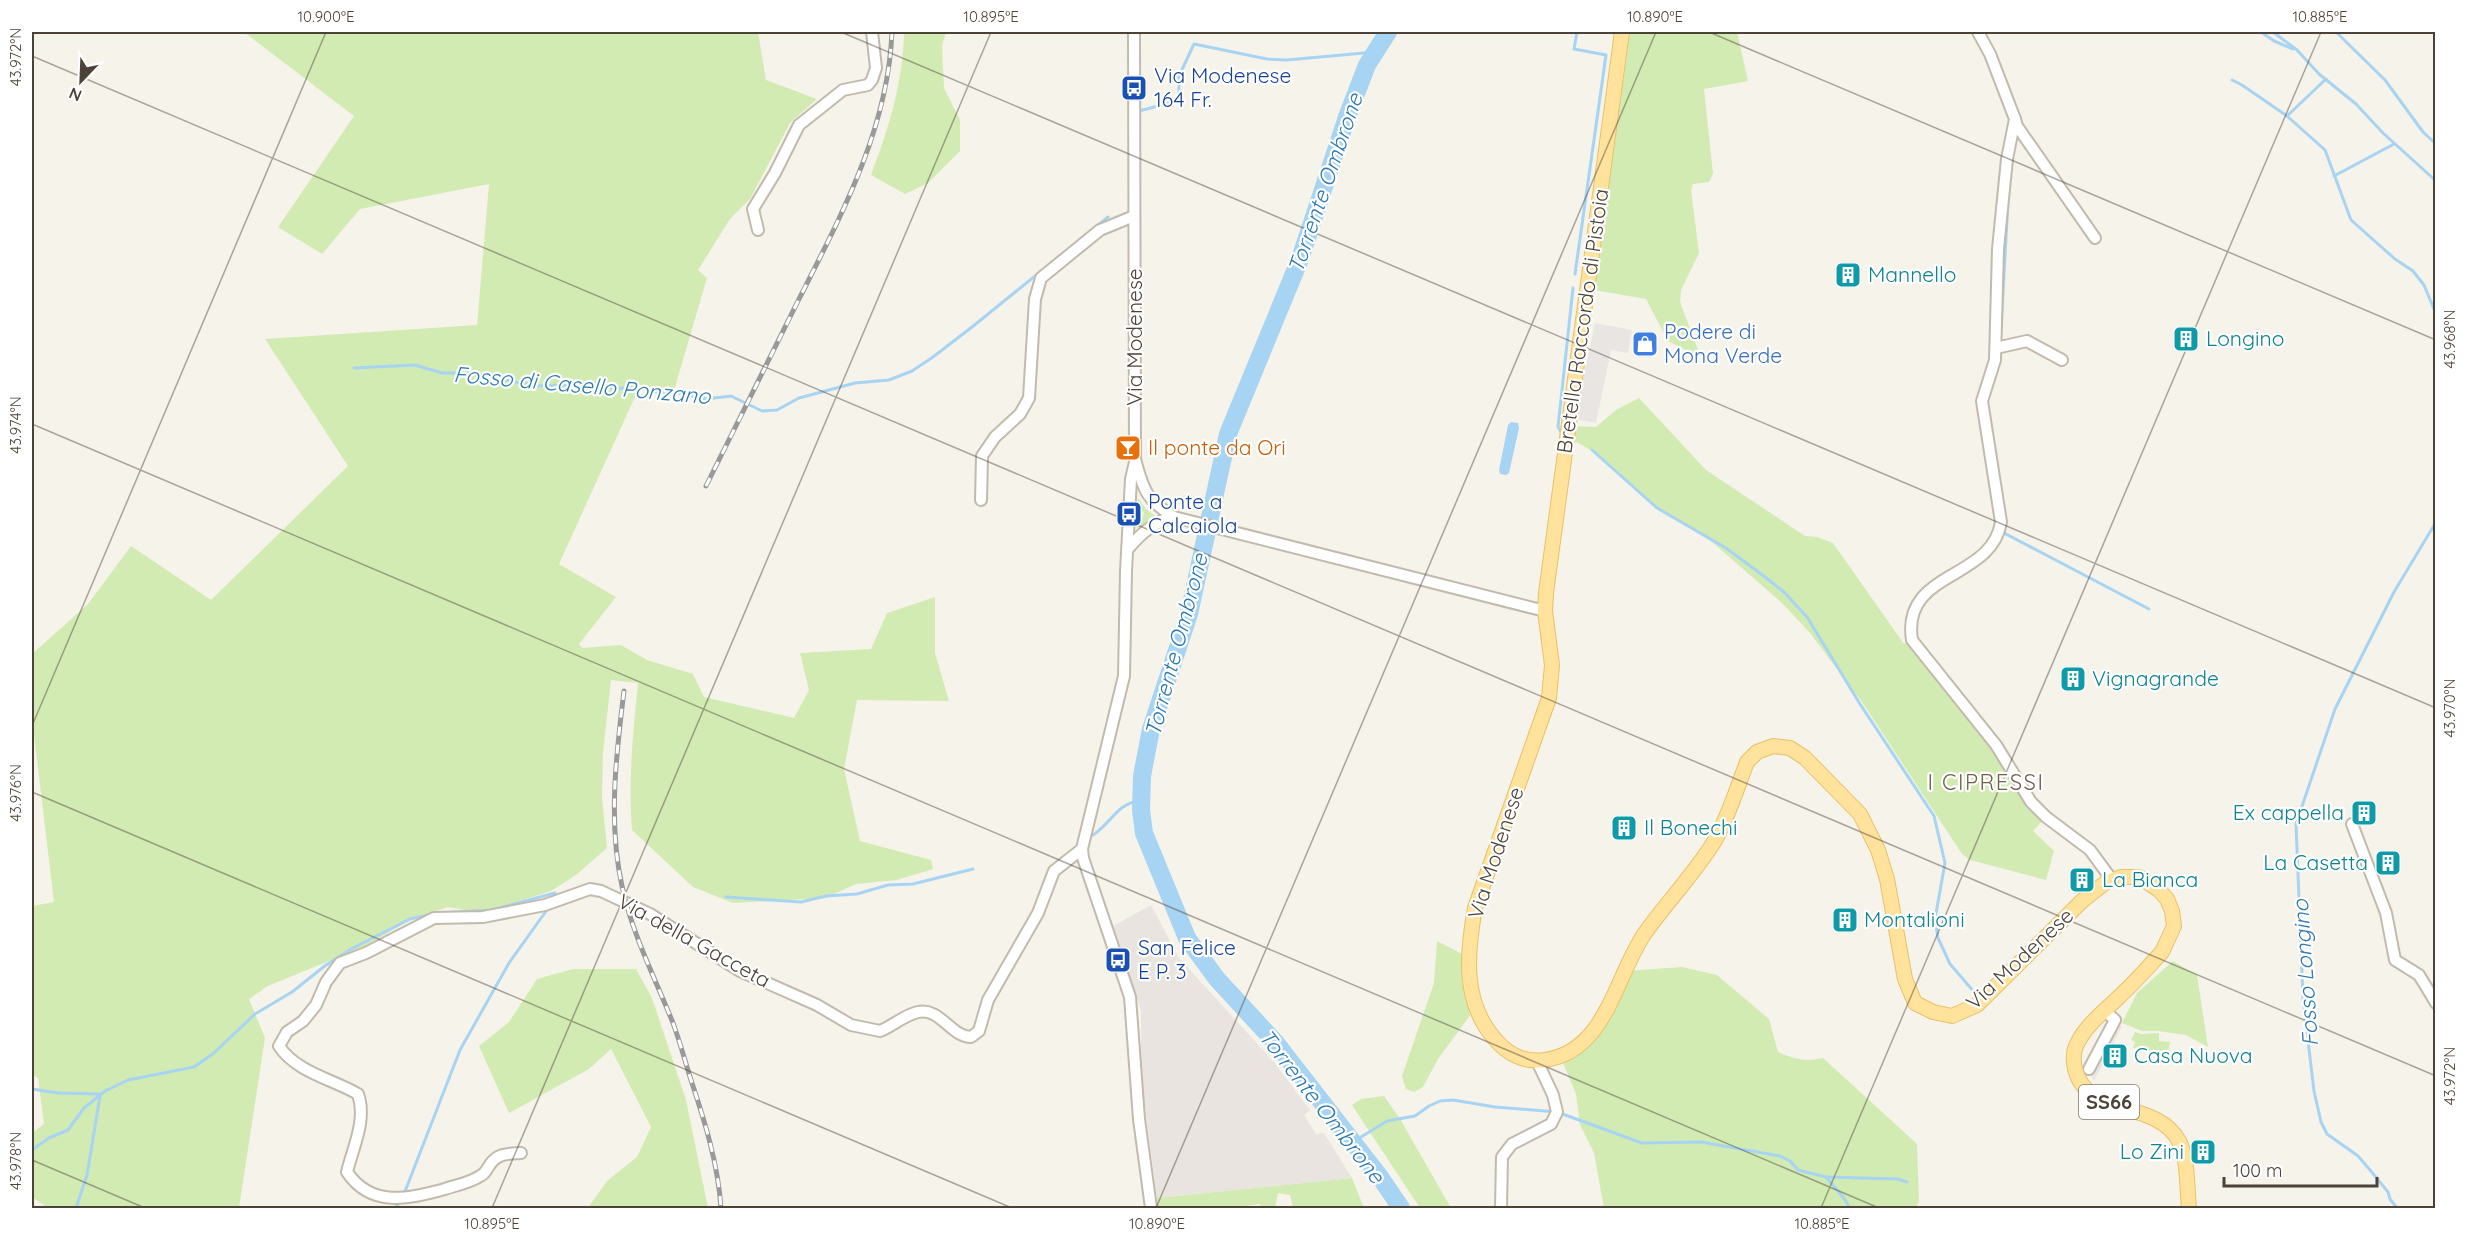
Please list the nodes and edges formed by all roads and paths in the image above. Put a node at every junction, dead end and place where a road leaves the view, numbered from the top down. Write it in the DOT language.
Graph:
graph roads {
  1 [pos="872,32"];
  2 [pos="1134,32"];
  3 [pos="1622,32"];
  4 [pos="1978,32"];
  5 [pos="2015,119"];
  6 [pos="1134,216"];
  7 [pos="758,230"];
  8 [pos="2095,238"];
  9 [pos="1996,348"];
  10 [pos="2062,360"];
  11 [pos="1136,459"];
  12 [pos="981,500"];
  13 [pos="1174,517"];
  14 [pos="1128,549"];
  15 [pos="1545,611"];
  16 [pos="2352,824"];
  17 [pos="1082,849"];
  18 [pos="2112,880"];
  19 [pos="2436,1003"];
  20 [pos="2105,1011"];
  21 [pos="1537,1061"];
  22 [pos="2089,1069"];
  23 [pos="521,1153"];
  24 [pos="1151,1209"];
  25 [pos="1501,1209"];
  26 [pos="2188,1209"];
  1 -- 7 [label="street"];
  2 -- 6 [label="street, Via Modenese"];
  3 -- 15 [label="main road, Bretella Raccordo di Pistoia"];
  4 -- 5 [label="street"];
  5 -- 8 [label="street"];
  5 -- 9 [label="street"];
  6 -- 11 [label="street, Via Modenese"];
  6 -- 12 [label="street"];
  9 -- 10 [label="street"];
  9 -- 18 [label="street"];
  11 -- 13 [label="street"];
  11 -- 14 [label="street"];
  13 -- 14 [label="street"];
  13 -- 15 [label="street"];
  14 -- 17 [label="street"];
  15 -- 21 [label="main road, Via Modenese"];
  16 -- 19 [label="street"];
  17 -- 23 [label="street, Via della Gacceta"];
  17 -- 24 [label="street"];
  18 -- 20 [label="main road, SS66"];
  18 -- 21 [label="main road, Via Modenese"];
  20 -- 22 [label="street"];
  20 -- 26 [label="main road, SS66"];
  21 -- 25 [label="street"];
}
